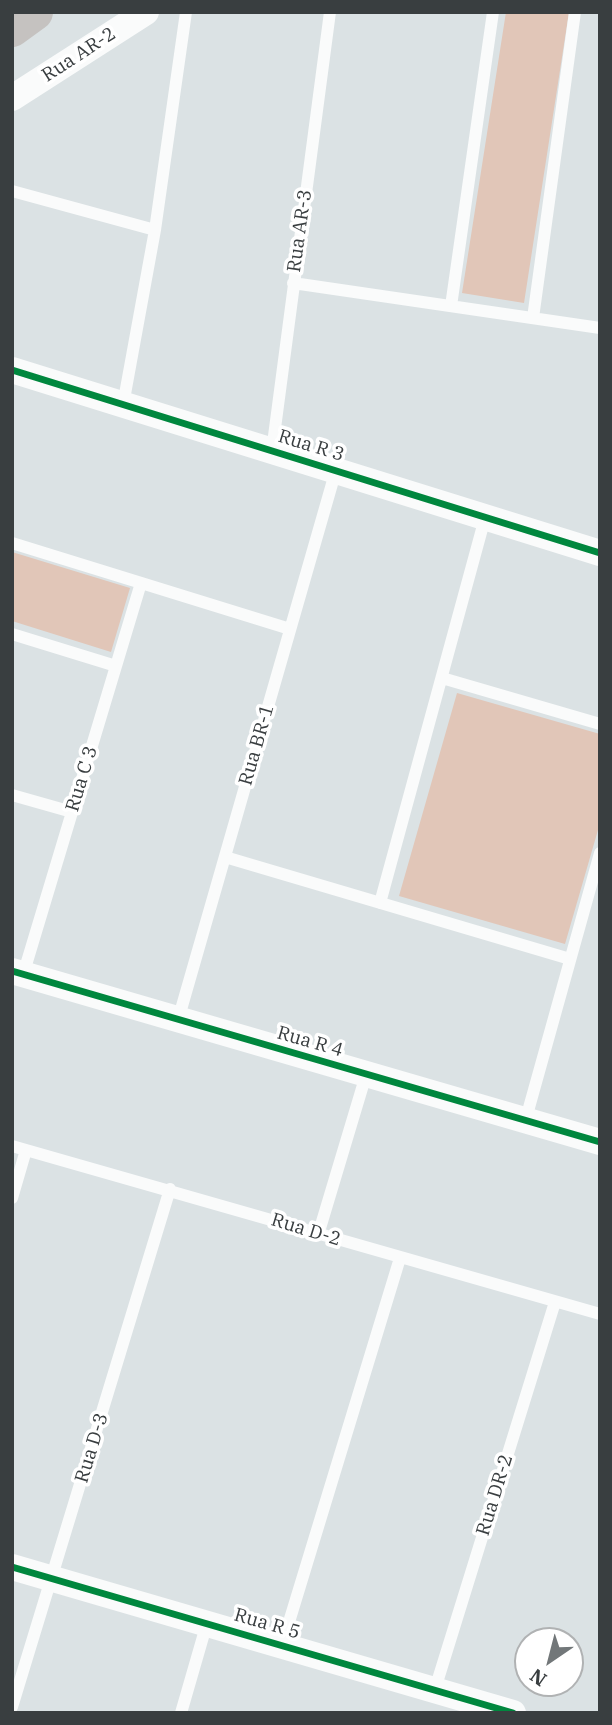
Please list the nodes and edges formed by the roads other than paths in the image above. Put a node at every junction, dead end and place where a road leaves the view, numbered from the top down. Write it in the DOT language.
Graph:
graph roads {
  1 [pos="34,12"];
  2 [pos="146,12"];
  3 [pos="186,12"];
  4 [pos="330,12"];
  5 [pos="493,12"];
  6 [pos="575,12"];
  7 [pos="12,28"];
  8 [pos="12,98"];
  9 [pos="12,191"];
  10 [pos="155,230"];
  11 [pos="293,283"];
  12 [pos="450,306"];
  13 [pos="533,318"];
  14 [pos="600,328"];
  15 [pos="12,370"];
  16 [pos="123,405"];
  17 [pos="272,451"];
  18 [pos="336,470"];
  19 [pos="485,519"];
  20 [pos="12,543"];
  21 [pos="600,553"];
  22 [pos="141,583"];
  23 [pos="290,629"];
  24 [pos="12,634"];
  25 [pos="116,666"];
  26 [pos="442,678"];
  27 [pos="600,724"];
  28 [pos="12,795"];
  29 [pos="72,812"];
  30 [pos="600,853"];
  31 [pos="225,857"];
  32 [pos="380,903"];
  33 [pos="570,959"];
  34 [pos="18,973"];
  35 [pos="178,1020"];
  36 [pos="366,1075"];
  37 [pos="525,1122"];
  38 [pos="600,1142"];
  39 [pos="12,1146"];
  40 [pos="26,1150"];
  41 [pos="170,1189"];
  42 [pos="12,1198"];
  43 [pos="318,1235"];
  44 [pos="400,1258"];
  45 [pos="555,1302"];
  46 [pos="600,1314"];
  47 [pos="12,1567"];
  48 [pos="52,1578"];
  49 [pos="207,1623"];
  50 [pos="282,1644"];
  51 [pos="435,1689"];
  52 [pos="12,1707"];
  53 [pos="181,1713"];
  54 [pos="513,1713"];
  1 -- 7 [label="highway"];
  2 -- 8 [label="street, Rua AR-2"];
  3 -- 10 [label="lane"];
  4 -- 11 [label="lane, Rua AR-3"];
  5 -- 12 [label="lane"];
  6 -- 13 [label="lane"];
  9 -- 10 [label="lane"];
  10 -- 16 [label="lane"];
  11 -- 12 [label="lane"];
  11 -- 17 [label="lane, Rua AR-3"];
  12 -- 13 [label="lane"];
  13 -- 14 [label="lane"];
  15 -- 16 [label="street, Rua R 3"];
  16 -- 17 [label="street, Rua R 3"];
  17 -- 18 [label="street, Rua R 3"];
  18 -- 19 [label="street, Rua R 3"];
  18 -- 23 [label="lane, Rua BR-1"];
  19 -- 21 [label="street, Rua R 3"];
  19 -- 26 [label="lane"];
  20 -- 22 [label="lane"];
  22 -- 23 [label="lane"];
  22 -- 25 [label="lane, Rua C 3"];
  23 -- 31 [label="lane, Rua BR-1"];
  24 -- 25 [label="lane"];
  25 -- 29 [label="lane, Rua C 3"];
  26 -- 27 [label="lane"];
  26 -- 32 [label="lane"];
  28 -- 29 [label="lane"];
  29 -- 34 [label="lane, Rua C 3"];
  30 -- 33 [label="lane"];
  31 -- 32 [label="lane"];
  31 -- 35 [label="lane, Rua BR-1"];
  32 -- 33 [label="lane"];
  33 -- 37 [label="lane"];
  34 -- 35 [label="street, Rua R 4"];
  35 -- 36 [label="street, Rua R 4"];
  36 -- 37 [label="street, Rua R 4"];
  36 -- 43 [label="lane"];
  37 -- 38 [label="street, Rua R 4"];
  39 -- 40 [label="lane, Rua D-2"];
  40 -- 41 [label="lane, Rua D-2"];
  40 -- 42 [label="lane"];
  41 -- 43 [label="lane, Rua D-2"];
  41 -- 48 [label="lane, Rua D-3"];
  43 -- 44 [label="lane, Rua D-2"];
  44 -- 45 [label="lane, Rua D-2"];
  44 -- 50 [label="lane"];
  45 -- 46 [label="lane, Rua D-2"];
  45 -- 51 [label="lane, Rua DR-2"];
  47 -- 48 [label="street, Rua R 5"];
  48 -- 49 [label="street, Rua R 5"];
  48 -- 52 [label="lane, Rua D-3"];
  49 -- 50 [label="street, Rua R 5"];
  49 -- 53 [label="lane"];
  50 -- 51 [label="street, Rua R 5"];
  51 -- 54 [label="street, Rua R 5"];
}
